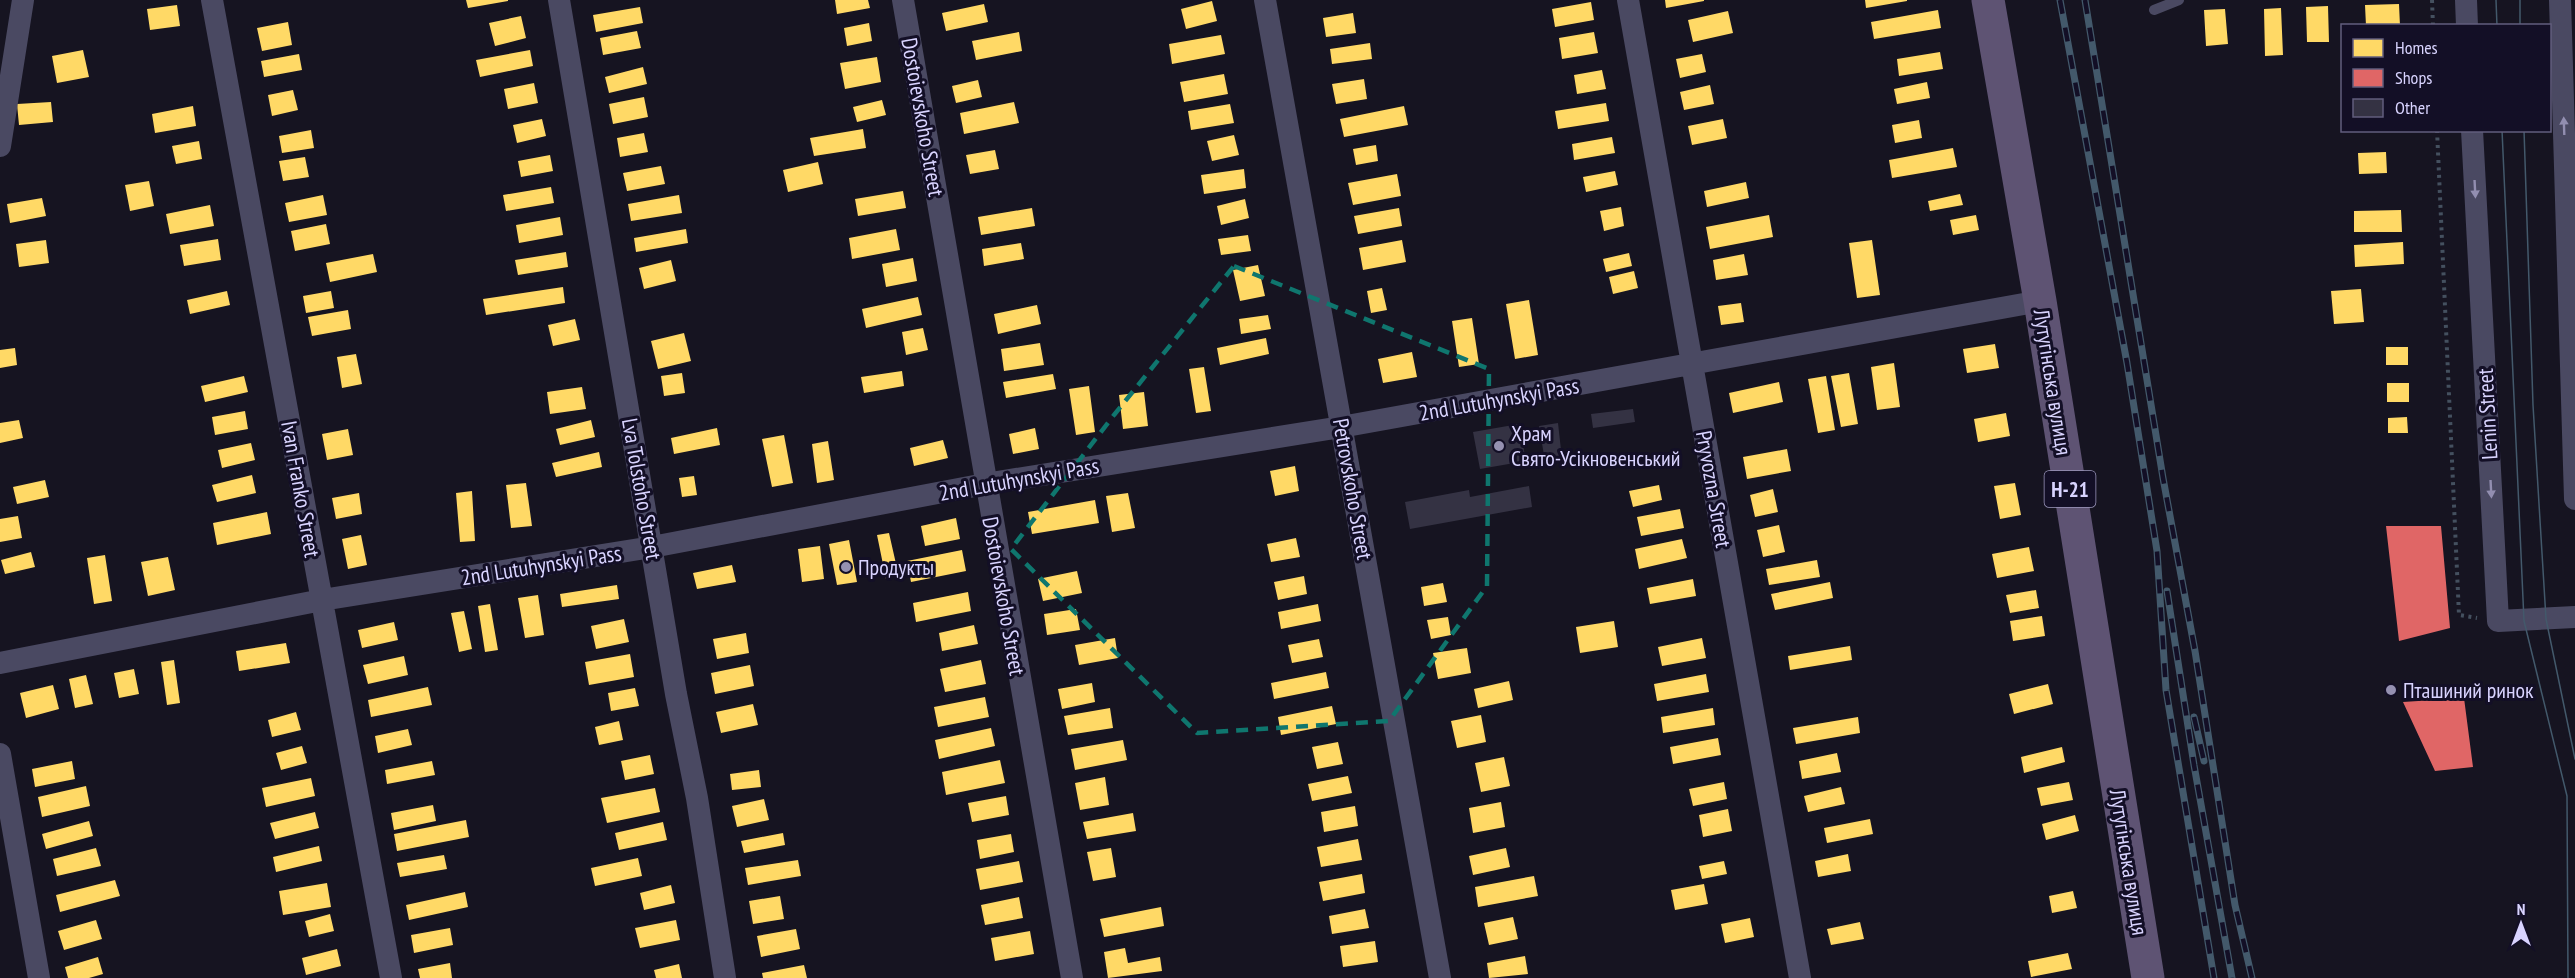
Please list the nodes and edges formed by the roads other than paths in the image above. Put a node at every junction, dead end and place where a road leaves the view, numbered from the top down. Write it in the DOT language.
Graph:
graph roads {
  1 [pos="23,0"];
  2 [pos="212,0"];
  3 [pos="559,0"];
  4 [pos="903,0"];
  5 [pos="1265,0"];
  6 [pos="1628,0"];
  7 [pos="1988,0"];
  8 [pos="2179,0"];
  9 [pos="2466,0"];
  10 [pos="2560,0"];
  11 [pos="2154,10"];
  12 [pos="2467,24"];
  13 [pos="2472,132"];
  14 [pos="0,146"];
  15 [pos="2040,302"];
  16 [pos="1692,364"];
  17 [pos="1341,427"];
  18 [pos="985,484"];
  19 [pos="2575,499"];
  20 [pos="652,547"];
  21 [pos="322,600"];
  22 [pos="2575,617"];
  23 [pos="0,663"];
  24 [pos="0,754"];
  25 [pos="39,978"];
  26 [pos="391,978"];
  27 [pos="725,978"];
  28 [pos="1072,978"];
  29 [pos="1440,978"];
  30 [pos="1800,978"];
  31 [pos="2148,978"];
  1 -- 14 [label="street"];
  2 -- 21 [label="street, Ivan Franko Street"];
  3 -- 20 [label="street, Lva Tolstoho Street"];
  4 -- 18 [label="street, Dostoievskoho Street"];
  5 -- 17 [label="street, Petrovskoho Street"];
  6 -- 16 [label="street, Pryvozna Street"];
  7 -- 15 [label="main road, Лутугінська вулиця / Н-21"];
  8 -- 11 [label="lane"];
  9 -- 12 [label="street"];
  19 -- 10 [label="street, one-way"];
  13 -- 22 [label="street, Lenin Street, one-way"];
  15 -- 16 [label="street, 2nd Lutuhynskyi Pass"];
  15 -- 31 [label="main road, Лутугінська вулиця / Н-21"];
  16 -- 17 [label="street, 2nd Lutuhynskyi Pass"];
  16 -- 30 [label="street, Pryvozna Street"];
  17 -- 18 [label="street, 2nd Lutuhynskyi Pass"];
  17 -- 29 [label="street, Petrovskoho Street"];
  18 -- 20 [label="street, 2nd Lutuhynskyi Pass"];
  18 -- 28 [label="street, Dostoievskoho Street"];
  20 -- 21 [label="street, 2nd Lutuhynskyi Pass"];
  20 -- 27 [label="street, Lva Tolstoho Street"];
  21 -- 23 [label="street, 2nd Lutuhynskyi Pass"];
  21 -- 26 [label="street, Ivan Franko Street"];
  24 -- 25 [label="street"];
}
